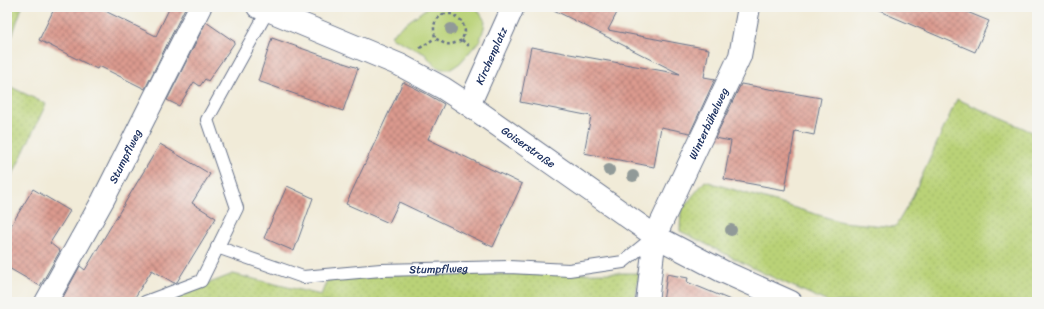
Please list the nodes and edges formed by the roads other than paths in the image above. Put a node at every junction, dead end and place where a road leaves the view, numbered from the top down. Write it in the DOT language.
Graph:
graph roads {
  1 [pos="200,7"];
  2 [pos="512,7"];
  3 [pos="749,7"];
  4 [pos="263,9"];
  5 [pos="470,105"];
  6 [pos="655,236"];
  7 [pos="217,247"];
  8 [pos="46,302"];
  9 [pos="145,302"];
  10 [pos="647,302"];
  11 [pos="791,302"];
  1 -- 8 [label="street, Stumpflweg"];
  2 -- 5 [label="street, Kirchenplatz"];
  3 -- 6 [label="street, Winterbühelweg"];
  4 -- 5 [label="street, Goiserstraße"];
  4 -- 7 [label="lane"];
  5 -- 6 [label="street, Goiserstraße"];
  6 -- 7 [label="lane, Stumpflweg"];
  6 -- 10 [label="street, Winterbühelweg"];
  6 -- 11 [label="street, Goiserstraße"];
  7 -- 9 [label="lane"];
}
